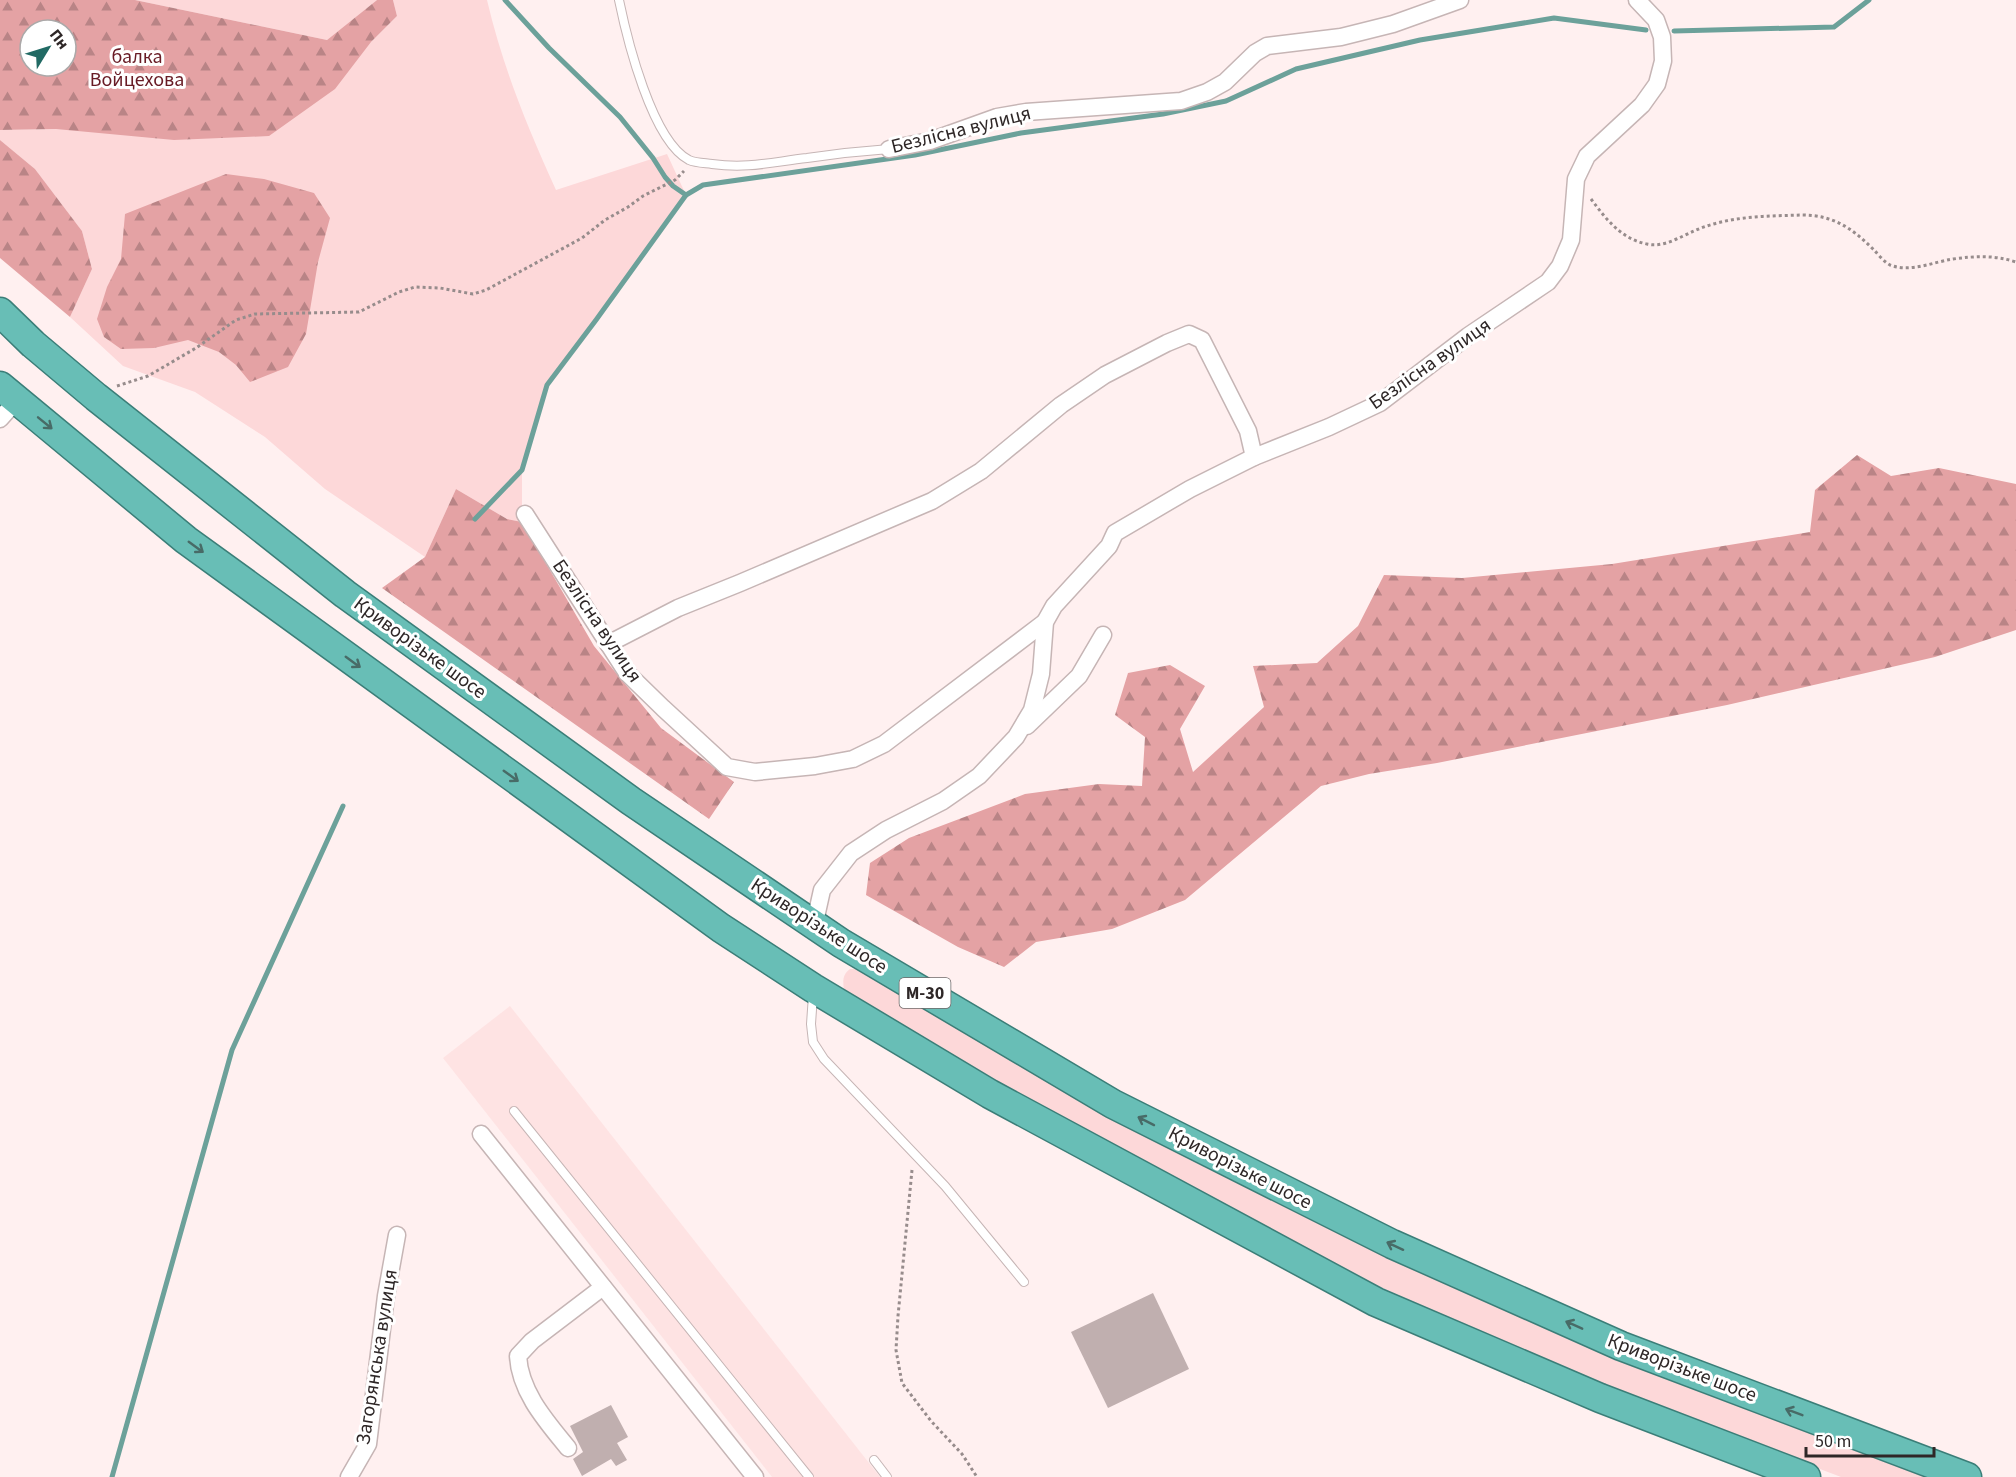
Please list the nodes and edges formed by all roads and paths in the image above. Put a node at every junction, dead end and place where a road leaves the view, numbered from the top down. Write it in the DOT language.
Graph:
graph roads {
  1 [pos="1460,0"];
  2 [pos="1637,0"];
  3 [pos="619,1"];
  4 [pos="889,149"];
  5 [pos="691,161"];
  6 [pos="1576,178"];
  7 [pos="2016,262"];
  8 [pos="0,312"];
  9 [pos="115,386"];
  10 [pos="6,402"];
  11 [pos="1254,457"];
  12 [pos="525,514"];
  13 [pos="1045,622"];
  14 [pos="1103,635"];
  15 [pos="608,644"];
  16 [pos="1016,737"];
  17 [pos="814,926"];
  18 [pos="813,988"];
  19 [pos="514,1111"];
  20 [pos="481,1134"];
  21 [pos="903,1140"];
  22 [pos="398,1235"];
  23 [pos="1024,1282"];
  24 [pos="603,1287"];
  25 [pos="568,1448"];
  26 [pos="874,1460"];
  27 [pos="349,1477"];
  28 [pos="754,1477"];
  29 [pos="809,1477"];
  30 [pos="887,1477"];
  31 [pos="977,1477"];
  32 [pos="1806,1477"];
  33 [pos="1966,1477"];
  1 -- 4 [label="street, Безлісна вулиця"];
  2 -- 6 [label="street, Безлісна вулиця"];
  3 -- 5 [label="lane"];
  4 -- 5 [label="lane, Безлісна вулиця"];
  5 -- 9 [label="path"];
  6 -- 7 [label="path"];
  6 -- 11 [label="street, Безлісна вулиця"];
  8 -- 17 [label="highway, Криворізьке шосе / М-30"];
  10 -- 18 [label="highway, М-30, one-way"];
  11 -- 13 [label="street, Безлісна вулиця"];
  11 -- 15 [label="street"];
  12 -- 15 [label="street, Безлісна вулиця"];
  13 -- 15 [label="street, Безлісна вулиця"];
  13 -- 16 [label="street"];
  14 -- 16 [label="street"];
  16 -- 17 [label="street"];
  33 -- 17 [label="highway, Криворізьке шосе / М-30, one-way"];
  18 -- 21 [label="lane"];
  18 -- 32 [label="highway, М-30"];
  19 -- 29 [label="lane"];
  20 -- 24 [label="street"];
  21 -- 23 [label="lane"];
  21 -- 31 [label="path"];
  22 -- 27 [label="street, Загорянська вулиця"];
  24 -- 25 [label="street"];
  24 -- 28 [label="street"];
  26 -- 30 [label="lane"];
}
